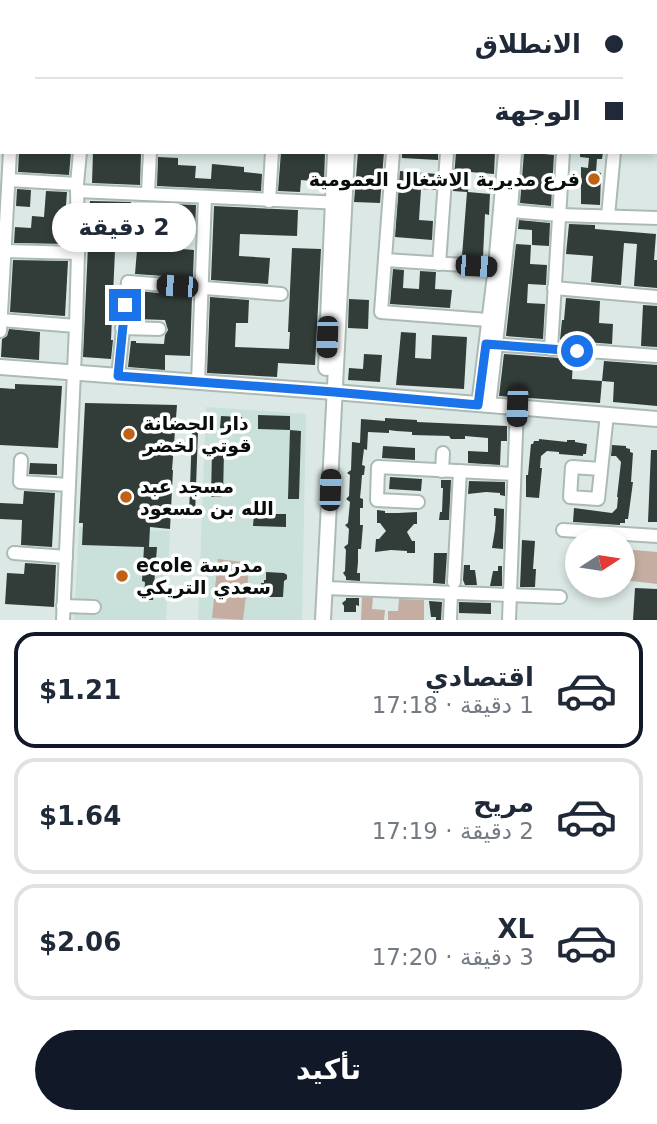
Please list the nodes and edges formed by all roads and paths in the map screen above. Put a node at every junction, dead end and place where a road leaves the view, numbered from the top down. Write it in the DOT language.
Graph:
graph roads {
  1 [pos="10,154"];
  2 [pos="80,154"];
  3 [pos="150,154"];
  4 [pos="272,154"];
  5 [pos="335,154"];
  6 [pos="347,154"];
  7 [pos="393,154"];
  8 [pos="447,154"];
  9 [pos="505,154"];
  10 [pos="515,154"];
  11 [pos="564,154"];
  12 [pos="614,154"];
  13 [pos="9,180"];
  14 [pos="77,187"];
  15 [pos="148,193"];
  16 [pos="205,197"];
  17 [pos="269,201"];
  18 [pos="338,203"];
  19 [pos="511,211"];
  20 [pos="559,215"];
  21 [pos="608,216"];
  22 [pos="657,218"];
  23 [pos="4,251"];
  24 [pos="78,253"];
  25 [pos="385,260"];
  26 [pos="439,264"];
  27 [pos="495,267"];
  28 [pos="201,287"];
  29 [pos="554,288"];
  30 [pos="281,294"];
  31 [pos="657,297"];
  32 [pos="488,320"];
  33 [pos="1,325"];
  34 [pos="76,326"];
  35 [pos="122,328"];
  36 [pos="159,330"];
  37 [pos="491,344"];
  38 [pos="551,349"];
  39 [pos="657,356"];
  40 [pos="0,367"];
  41 [pos="74,372"];
  42 [pos="118,376"];
  43 [pos="198,382"];
  44 [pos="330,392"];
  45 [pos="483,405"];
  46 [pos="517,406"];
  47 [pos="607,414"];
  48 [pos="657,419"];
  49 [pos="443,453"];
  50 [pos="21,460"];
  51 [pos="601,469"];
  52 [pos="442,471"];
  53 [pos="460,471"];
  54 [pos="514,474"];
  55 [pos="69,485"];
  56 [pos="418,502"];
  57 [pos="563,530"];
  58 [pos="657,536"];
  59 [pos="14,553"];
  60 [pos="66,557"];
  61 [pos="452,587"];
  62 [pos="325,588"];
  63 [pos="510,595"];
  64 [pos="559,597"];
  65 [pos="63,606"];
  66 [pos="94,607"];
  67 [pos="63,620"];
  68 [pos="314,620"];
  69 [pos="323,620"];
  70 [pos="450,620"];
  71 [pos="509,620"];
  1 -- 13 [label="street"];
  2 -- 14 [label="street"];
  3 -- 15 [label="street"];
  4 -- 17 [label="street"];
  5 -- 18 [label="main road"];
  6 -- 18 [label="main road"];
  7 -- 25 [label="street"];
  8 -- 26 [label="street"];
  9 -- 27 [label="street"];
  10 -- 19 [label="street"];
  11 -- 20 [label="street"];
  12 -- 21 [label="street"];
  13 -- 14 [label="street"];
  13 -- 23 [label="street"];
  14 -- 15 [label="street"];
  14 -- 24 [label="street"];
  15 -- 16 [label="street"];
  16 -- 17 [label="street"];
  16 -- 28 [label="street"];
  17 -- 18 [label="street"];
  18 -- 44 [label="main road"];
  19 -- 20 [label="street"];
  19 -- 37 [label="street"];
  20 -- 21 [label="street"];
  20 -- 29 [label="street"];
  21 -- 22 [label="street"];
  23 -- 24 [label="street"];
  23 -- 33 [label="street"];
  24 -- 34 [label="street"];
  25 -- 26 [label="street"];
  25 -- 32 [label="street"];
  26 -- 27 [label="street"];
  27 -- 32 [label="street"];
  28 -- 30 [label="street"];
  28 -- 35 [label="street"];
  28 -- 43 [label="street"];
  29 -- 31 [label="street"];
  29 -- 38 [label="street"];
  32 -- 37 [label="street"];
  33 -- 34 [label="street"];
  34 -- 41 [label="street"];
  35 -- 36 [label="street"];
  35 -- 42 [label="street"];
  37 -- 38 [label="street"];
  37 -- 45 [label="street"];
  38 -- 39 [label="street"];
  40 -- 41 [label="main road"];
  41 -- 42 [label="main road"];
  41 -- 55 [label="street"];
  42 -- 43 [label="main road"];
  43 -- 44 [label="main road"];
  44 -- 45 [label="main road"];
  44 -- 62 [label="main road"];
  44 -- 68 [label="main road"];
  45 -- 46 [label="main road"];
  46 -- 47 [label="main road"];
  46 -- 54 [label="street"];
  47 -- 48 [label="main road"];
  47 -- 51 [label="street"];
  49 -- 52 [label="street"];
  50 -- 55 [label="street"];
  52 -- 53 [label="street"];
  52 -- 56 [label="street"];
  53 -- 54 [label="street"];
  53 -- 61 [label="street"];
  54 -- 63 [label="street"];
  55 -- 60 [label="street"];
  57 -- 58 [label="street"];
  59 -- 60 [label="street"];
  60 -- 65 [label="street"];
  61 -- 62 [label="street"];
  61 -- 63 [label="street"];
  61 -- 70 [label="street"];
  62 -- 69 [label="main road"];
  63 -- 64 [label="street"];
  63 -- 71 [label="street"];
  65 -- 66 [label="street"];
  65 -- 67 [label="street"];
}
